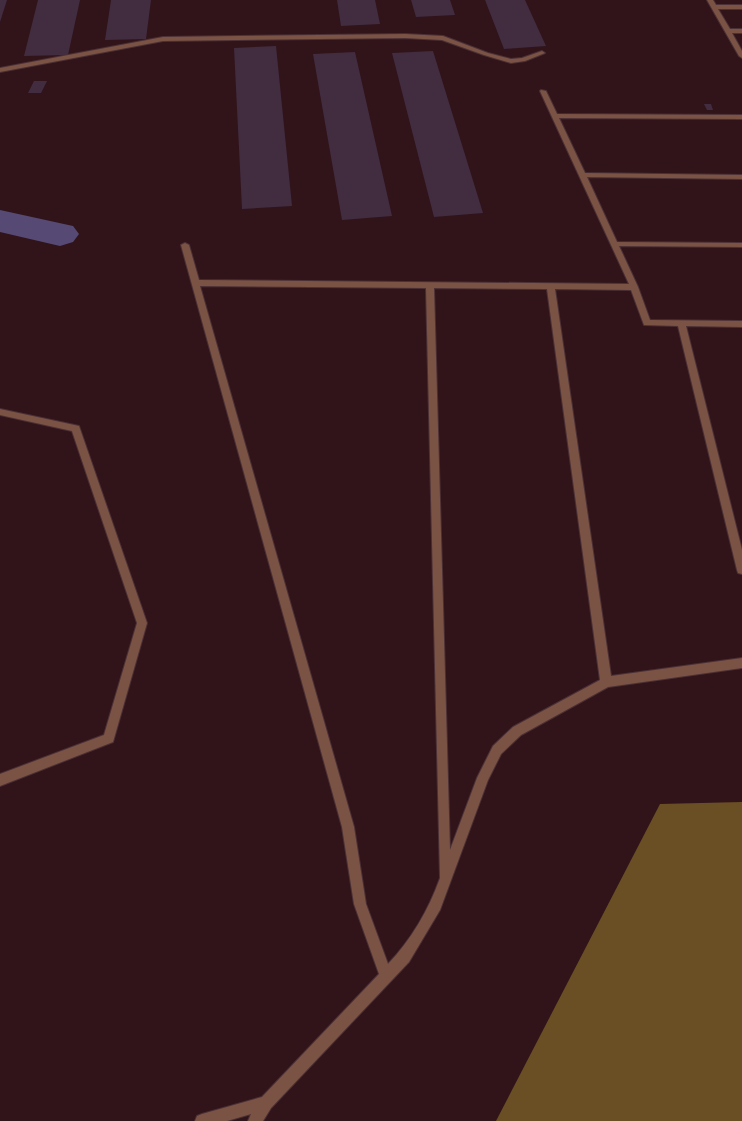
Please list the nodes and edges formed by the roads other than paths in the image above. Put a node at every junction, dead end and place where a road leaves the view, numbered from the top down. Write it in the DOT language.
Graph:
graph roads {
  1 [pos="710,0"];
  2 [pos="714,7"];
  3 [pos="742,7"];
  4 [pos="728,31"];
  5 [pos="742,31"];
  6 [pos="542,53"];
  7 [pos="742,56"];
  8 [pos="0,70"];
  9 [pos="543,91"];
  10 [pos="555,116"];
  11 [pos="742,117"];
  12 [pos="582,175"];
  13 [pos="742,177"];
  14 [pos="614,244"];
  15 [pos="186,245"];
  16 [pos="742,245"];
  17 [pos="196,283"];
  18 [pos="430,285"];
  19 [pos="551,286"];
  20 [pos="634,287"];
  21 [pos="681,323"];
  22 [pos="742,324"];
  23 [pos="0,412"];
  24 [pos="742,570"];
  25 [pos="742,663"];
  26 [pos="606,682"];
  27 [pos="0,780"];
  28 [pos="445,883"];
  29 [pos="386,976"];
  30 [pos="266,1103"];
  31 [pos="202,1121"];
  32 [pos="255,1121"];
  1 -- 2 [label="street"];
  2 -- 3 [label="street"];
  2 -- 4 [label="street"];
  4 -- 5 [label="street"];
  4 -- 7 [label="street"];
  6 -- 8 [label="street"];
  9 -- 10 [label="street"];
  10 -- 11 [label="street"];
  10 -- 12 [label="street"];
  12 -- 13 [label="street"];
  12 -- 14 [label="street"];
  14 -- 16 [label="street"];
  14 -- 20 [label="street"];
  15 -- 17 [label="street"];
  17 -- 18 [label="street"];
  17 -- 29 [label="street"];
  18 -- 19 [label="street"];
  18 -- 28 [label="street"];
  19 -- 20 [label="street"];
  19 -- 26 [label="street"];
  20 -- 21 [label="street"];
  21 -- 22 [label="street"];
  21 -- 24 [label="street"];
  23 -- 27 [label="street"];
  25 -- 26 [label="street"];
  26 -- 28 [label="street"];
  28 -- 29 [label="street"];
  29 -- 30 [label="street"];
  30 -- 31 [label="street"];
  30 -- 32 [label="street"];
}
